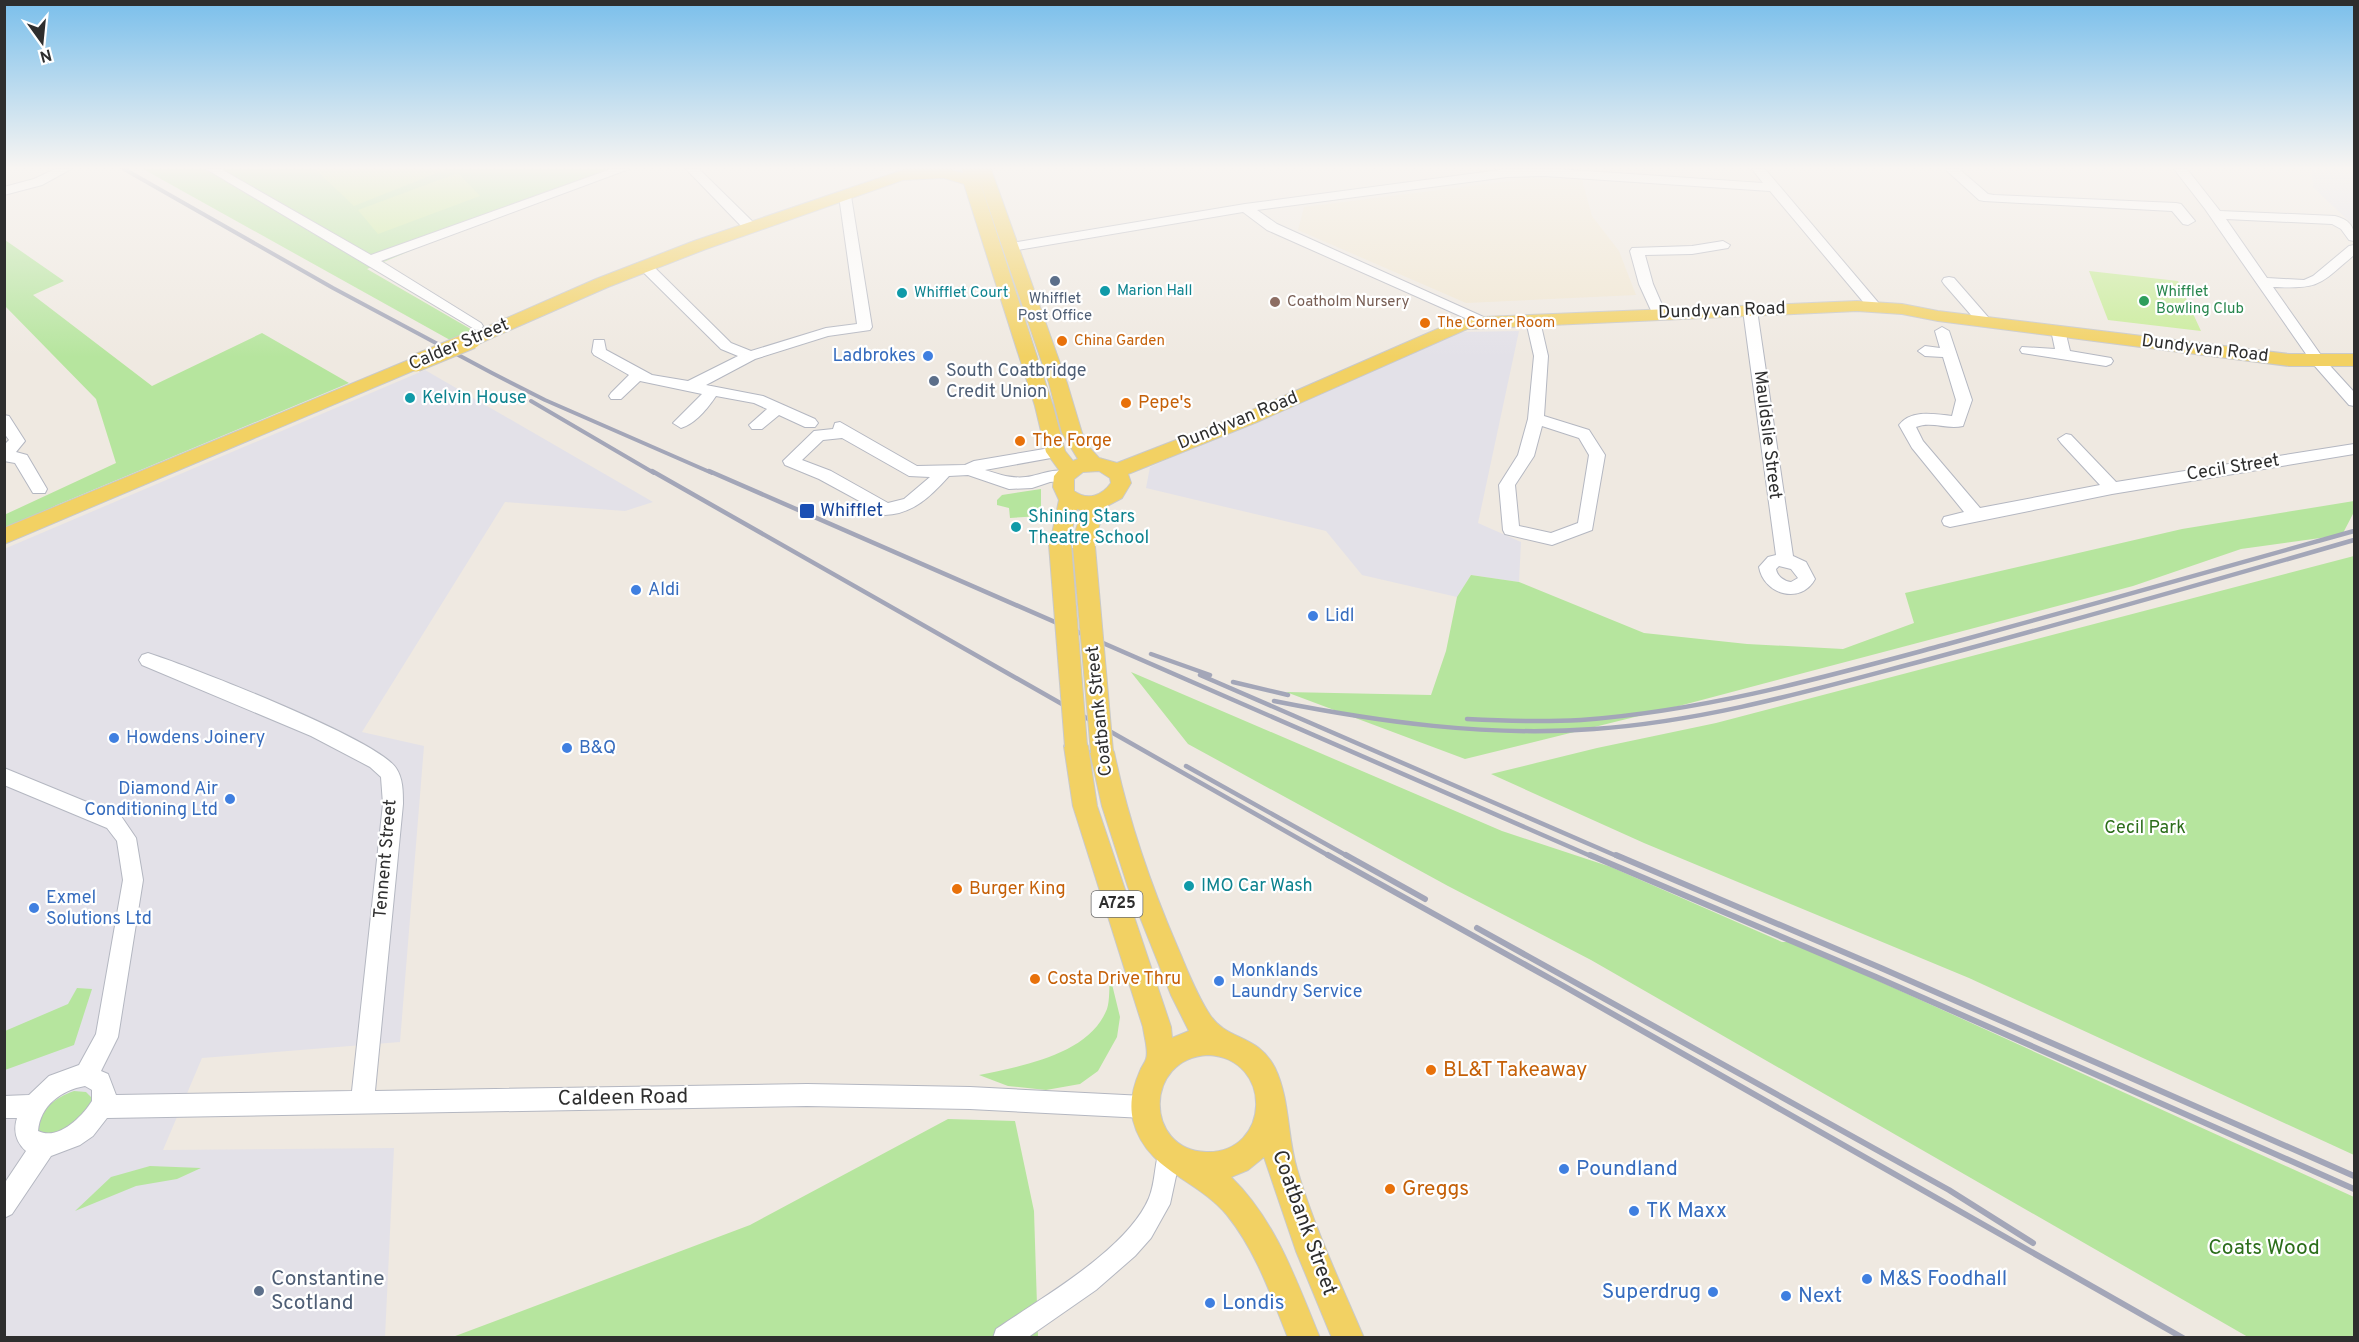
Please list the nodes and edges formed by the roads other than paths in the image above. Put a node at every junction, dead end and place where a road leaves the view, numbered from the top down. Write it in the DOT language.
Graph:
graph roads {
  1 [pos="321,232"];
  2 [pos="449,232"];
  3 [pos="735,232"];
  4 [pos="850,232"];
  5 [pos="992,232"];
  6 [pos="1004,232"];
  7 [pos="1104,232"];
  8 [pos="1282,232"];
  9 [pos="1812,232"];
  10 [pos="2228,232"];
  11 [pos="1723,245"];
  12 [pos="1012,247"];
  13 [pos="2355,249"];
  14 [pos="370,260"];
  15 [pos="645,266"];
  16 [pos="1948,281"];
  17 [pos="2264,282"];
  18 [pos="1875,307"];
  19 [pos="1750,310"];
  20 [pos="1659,314"];
  21 [pos="1983,320"];
  22 [pos="1533,321"];
  23 [pos="1483,322"];
  24 [pos="2058,330"];
  25 [pos="1942,331"];
  26 [pos="474,333"];
  27 [pos="599,343"];
  28 [pos="2027,350"];
  29 [pos="1925,351"];
  30 [pos="1948,353"];
  31 [pos="2063,355"];
  32 [pos="750,356"];
  33 [pos="2355,360"];
  34 [pos="2106,361"];
  35 [pos="2318,361"];
  36 [pos="638,375"];
  37 [pos="689,387"];
  38 [pos="712,391"];
  39 [pos="616,396"];
  40 [pos="2355,401"];
  41 [pos="778,408"];
  42 [pos="1536,419"];
  43 [pos="4,420"];
  44 [pos="681,423"];
  45 [pos="810,423"];
  46 [pos="757,425"];
  47 [pos="2066,439"];
  48 [pos="2355,449"];
  49 [pos="1056,452"];
  50 [pos="5,455"];
  51 [pos="1094,464"];
  52 [pos="972,468"];
  53 [pos="1116,471"];
  54 [pos="944,472"];
  55 [pos="1067,474"];
  56 [pos="2112,488"];
  57 [pos="39,489"];
  58 [pos="1069,499"];
  59 [pos="1096,504"];
  60 [pos="1976,515"];
  61 [pos="1950,520"];
  62 [pos="4,537"];
  63 [pos="1785,560"];
  64 [pos="148,660"];
  65 [pos="4,776"];
  66 [pos="1213,1041"];
  67 [pos="1161,1061"];
  68 [pos="86,1076"];
  69 [pos="363,1103"];
  70 [pos="33,1106"];
  71 [pos="1271,1106"];
  72 [pos="4,1107"];
  73 [pos="102,1107"];
  74 [pos="1144,1107"];
  75 [pos="44,1145"];
  76 [pos="1176,1157"];
  77 [pos="4,1206"];
  78 [pos="1005,1338"];
  79 [pos="1304,1338"];
  80 [pos="1348,1338"];
  1 -- 14 [label="street"];
  2 -- 14 [label="street"];
  3 -- 15 [label="main road, Calder Street"];
  4 -- 32 [label="street"];
  5 -- 49 [label="main road, A725"];
  6 -- 12 [label="main road"];
  7 -- 12 [label="street"];
  8 -- 23 [label="street"];
  9 -- 18 [label="street"];
  10 -- 17 [label="street"];
  11 -- 20 [label="street"];
  12 -- 51 [label="main road"];
  13 -- 17 [label="street"];
  14 -- 26 [label="street"];
  15 -- 26 [label="main road, Calder Street"];
  15 -- 32 [label="street"];
  16 -- 21 [label="street"];
  17 -- 35 [label="street"];
  18 -- 19 [label="main road, Dundyvan Road"];
  18 -- 21 [label="main road, Dundyvan Road"];
  19 -- 20 [label="main road, Dundyvan Road"];
  19 -- 63 [label="street, Mauldslie Street"];
  20 -- 22 [label="main road, Dundyvan Road"];
  21 -- 24 [label="main road, Dundyvan Road"];
  22 -- 23 [label="main road, Dundyvan Road"];
  22 -- 42 [label="street"];
  23 -- 53 [label="main road, Dundyvan Road"];
  24 -- 31 [label="street"];
  24 -- 35 [label="main road, Dundyvan Road"];
  25 -- 30 [label="street"];
  26 -- 62 [label="main road, Calder Street, bridge"];
  27 -- 36 [label="street"];
  28 -- 31 [label="street"];
  29 -- 30 [label="street"];
  30 -- 60 [label="street"];
  31 -- 34 [label="street"];
  32 -- 37 [label="street"];
  33 -- 35 [label="main road, Dundyvan Road"];
  35 -- 40 [label="street"];
  36 -- 37 [label="street"];
  36 -- 39 [label="street"];
  37 -- 38 [label="street"];
  38 -- 41 [label="street"];
  38 -- 44 [label="street"];
  41 -- 45 [label="street"];
  41 -- 46 [label="street"];
  42 -- 42 [label="street"];
  43 -- 50 [label="street"];
  47 -- 56 [label="street"];
  48 -- 56 [label="street, Cecil Street"];
  49 -- 52 [label="street"];
  49 -- 55 [label="main road, A725"];
  50 -- 57 [label="street"];
  51 -- 53 [label="main road"];
  51 -- 55 [label="main road"];
  52 -- 54 [label="street"];
  52 -- 55 [label="street"];
  53 -- 59 [label="main road"];
  54 -- 54 [label="street"];
  55 -- 58 [label="main road, A725"];
  56 -- 60 [label="street, Cecil Street"];
  58 -- 59 [label="main road"];
  58 -- 67 [label="main road, A725, bridge"];
  59 -- 66 [label="main road, Coatbank Street / A725, bridge"];
  60 -- 61 [label="street, Cecil Street"];
  64 -- 69 [label="street, Tennent Street"];
  65 -- 68 [label="street"];
  66 -- 67 [label="main road"];
  66 -- 71 [label="main road"];
  67 -- 74 [label="main road"];
  68 -- 70 [label="street"];
  68 -- 73 [label="street"];
  69 -- 73 [label="street, Caldeen Road"];
  69 -- 74 [label="street, Caldeen Road"];
  70 -- 72 [label="street"];
  70 -- 75 [label="street"];
  71 -- 76 [label="main road"];
  71 -- 80 [label="main road, Coatbank Street"];
  73 -- 75 [label="street"];
  74 -- 76 [label="main road"];
  75 -- 77 [label="street"];
  76 -- 78 [label="street"];
  76 -- 79 [label="main road"];
}
